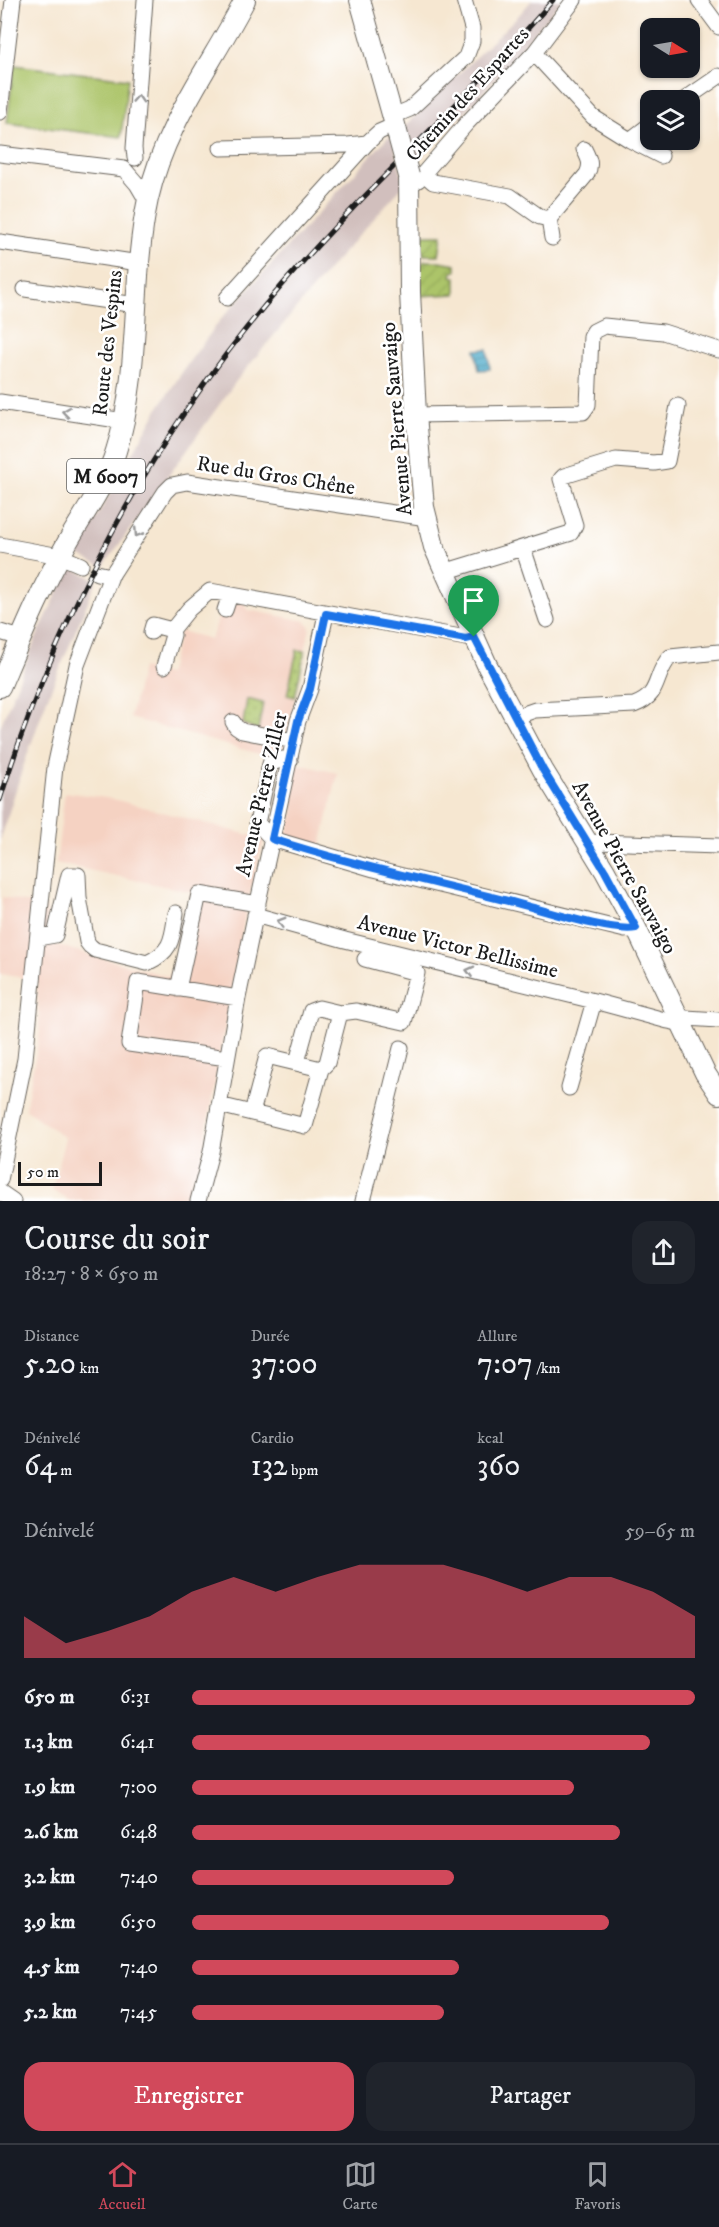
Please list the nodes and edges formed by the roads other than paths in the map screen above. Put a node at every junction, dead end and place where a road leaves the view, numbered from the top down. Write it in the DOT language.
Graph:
graph roads {
  1 [pos="13,0"];
  2 [pos="145,0"];
  3 [pos="245,0"];
  4 [pos="360,0"];
  5 [pos="464,0"];
  6 [pos="574,0"];
  7 [pos="699,0"];
  8 [pos="719,27"];
  9 [pos="534,53"];
  10 [pos="719,76"];
  11 [pos="699,90"];
  12 [pos="0,112"];
  13 [pos="395,124"];
  14 [pos="640,132"];
  15 [pos="630,140"];
  16 [pos="367,143"];
  17 [pos="220,148"];
  18 [pos="584,149"];
  19 [pos="0,153"];
  20 [pos="661,156"];
  21 [pos="135,158"];
  22 [pos="142,173"];
  23 [pos="414,178"];
  24 [pos="549,219"];
  25 [pos="552,238"];
  26 [pos="0,242"];
  27 [pos="139,263"];
  28 [pos="25,289"];
  29 [pos="227,298"];
  30 [pos="136,305"];
  31 [pos="719,350"];
  32 [pos="0,402"];
  33 [pos="678,406"];
  34 [pos="416,415"];
  35 [pos="124,421"];
  36 [pos="427,518"];
  37 [pos="0,544"];
  38 [pos="523,548"];
  39 [pos="60,556"];
  40 [pos="81,565"];
  41 [pos="444,572"];
  42 [pos="322,613"];
  43 [pos="547,620"];
  44 [pos="172,630"];
  45 [pos="0,632"];
  46 [pos="151,632"];
  47 [pos="474,637"];
  48 [pos="21,638"];
  49 [pos="719,652"];
  50 [pos="164,666"];
  51 [pos="0,687"];
  52 [pos="515,717"];
  53 [pos="233,722"];
  54 [pos="294,741"];
  55 [pos="272,839"];
  56 [pos="590,845"];
  57 [pos="719,846"];
  58 [pos="256,909"];
  59 [pos="176,913"];
  60 [pos="636,928"];
  61 [pos="38,938"];
  62 [pos="365,959"];
  63 [pos="178,989"];
  64 [pos="238,998"];
  65 [pos="594,1001"];
  66 [pos="340,1013"];
  67 [pos="676,1014"];
  68 [pos="719,1020"];
  69 [pos="400,1048"];
  70 [pos="227,1058"];
  71 [pos="297,1062"];
  72 [pos="321,1069"];
  73 [pos="569,1088"];
  74 [pos="719,1094"];
  75 [pos="219,1105"];
  76 [pos="252,1113"];
  77 [pos="0,1180"];
  78 [pos="0,1192"];
  79 [pos="13,1201"];
  80 [pos="198,1201"];
  81 [pos="363,1201"];
  1 -- 12 [label="street"];
  21 -- 2 [label="street, one-way"];
  3 -- 22 [label="main road, Route des Vespins / M 6007"];
  4 -- 13 [label="main road, Avenue Pierre Sauvaigo"];
  5 -- 13 [label="street"];
  6 -- 9 [label="street, Chemin des Espartes"];
  7 -- 8 [label="street"];
  9 -- 15 [label="street"];
  9 -- 23 [label="street, Chemin des Espartes"];
  10 -- 11 [label="street"];
  13 -- 16 [label="street"];
  13 -- 23 [label="main road, Avenue Pierre Sauvaigo, bridge"];
  14 -- 15 [label="street"];
  15 -- 20 [label="street"];
  16 -- 17 [label="street"];
  16 -- 29 [label="street"];
  18 -- 24 [label="street"];
  19 -- 22 [label="street"];
  21 -- 22 [label="street"];
  21 -- 22 [label="street"];
  22 -- 27 [label="main road, Route des Vespins / M 6007"];
  23 -- 24 [label="street"];
  23 -- 34 [label="main road, Avenue Pierre Sauvaigo"];
  24 -- 25 [label="street"];
  26 -- 27 [label="street"];
  27 -- 30 [label="main road, Route des Vespins / M 6007"];
  28 -- 30 [label="street"];
  30 -- 35 [label="main road, Route des Vespins / M 6007"];
  31 -- 34 [label="street"];
  35 -- 32 [label="street, one-way"];
  33 -- 38 [label="street"];
  34 -- 36 [label="main road, Avenue Pierre Sauvaigo"];
  35 -- 39 [label="main road, Route des Vespins / M 6007"];
  36 -- 41 [label="main road, Avenue Pierre Sauvaigo"];
  36 -- 61 [label="street, Rue du Gros Chêne, one-way"];
  37 -- 39 [label="street"];
  38 -- 41 [label="street"];
  38 -- 43 [label="street"];
  39 -- 40 [label="street"];
  39 -- 48 [label="main road, Route des Vespins / M 6007"];
  41 -- 47 [label="main road, Avenue Pierre Sauvaigo"];
  42 -- 44 [label="street"];
  42 -- 47 [label="street"];
  42 -- 54 [label="street, Avenue Pierre Ziller"];
  44 -- 46 [label="street"];
  44 -- 50 [label="street"];
  45 -- 48 [label="street"];
  47 -- 52 [label="main road, Avenue Pierre Sauvaigo"];
  48 -- 51 [label="main road, Route des Vespins / M 6007"];
  49 -- 52 [label="street"];
  52 -- 56 [label="main road, Avenue Pierre Sauvaigo"];
  53 -- 54 [label="street"];
  54 -- 55 [label="street, Avenue Pierre Ziller"];
  55 -- 58 [label="street, Avenue Pierre Ziller"];
  55 -- 60 [label="street"];
  56 -- 57 [label="street"];
  56 -- 60 [label="main road, Avenue Pierre Sauvaigo"];
  58 -- 63 [label="street, Avenue Victor Bellissime"];
  58 -- 64 [label="street, Avenue Pierre Ziller"];
  65 -- 58 [label="street, Avenue Victor Bellissime, one-way"];
  59 -- 61 [label="street"];
  60 -- 67 [label="main road, Avenue Pierre Sauvaigo"];
  61 -- 77 [label="street, Rue du Gros Chêne"];
  62 -- 66 [label="street"];
  63 -- 64 [label="street"];
  63 -- 70 [label="street"];
  64 -- 70 [label="street, Avenue Pierre Ziller"];
  65 -- 67 [label="street, Avenue Victor Bellissime"];
  65 -- 73 [label="street"];
  66 -- 71 [label="street"];
  66 -- 72 [label="street"];
  67 -- 68 [label="street, Avenue Victor Bellissime"];
  67 -- 74 [label="main road, Avenue Pierre Sauvaigo"];
  69 -- 81 [label="street"];
  70 -- 75 [label="street, Avenue Pierre Ziller"];
  71 -- 72 [label="street"];
  71 -- 76 [label="street"];
  72 -- 76 [label="street"];
  75 -- 76 [label="street"];
  75 -- 80 [label="street, Avenue Pierre Ziller"];
  78 -- 79 [label="street"];
}
